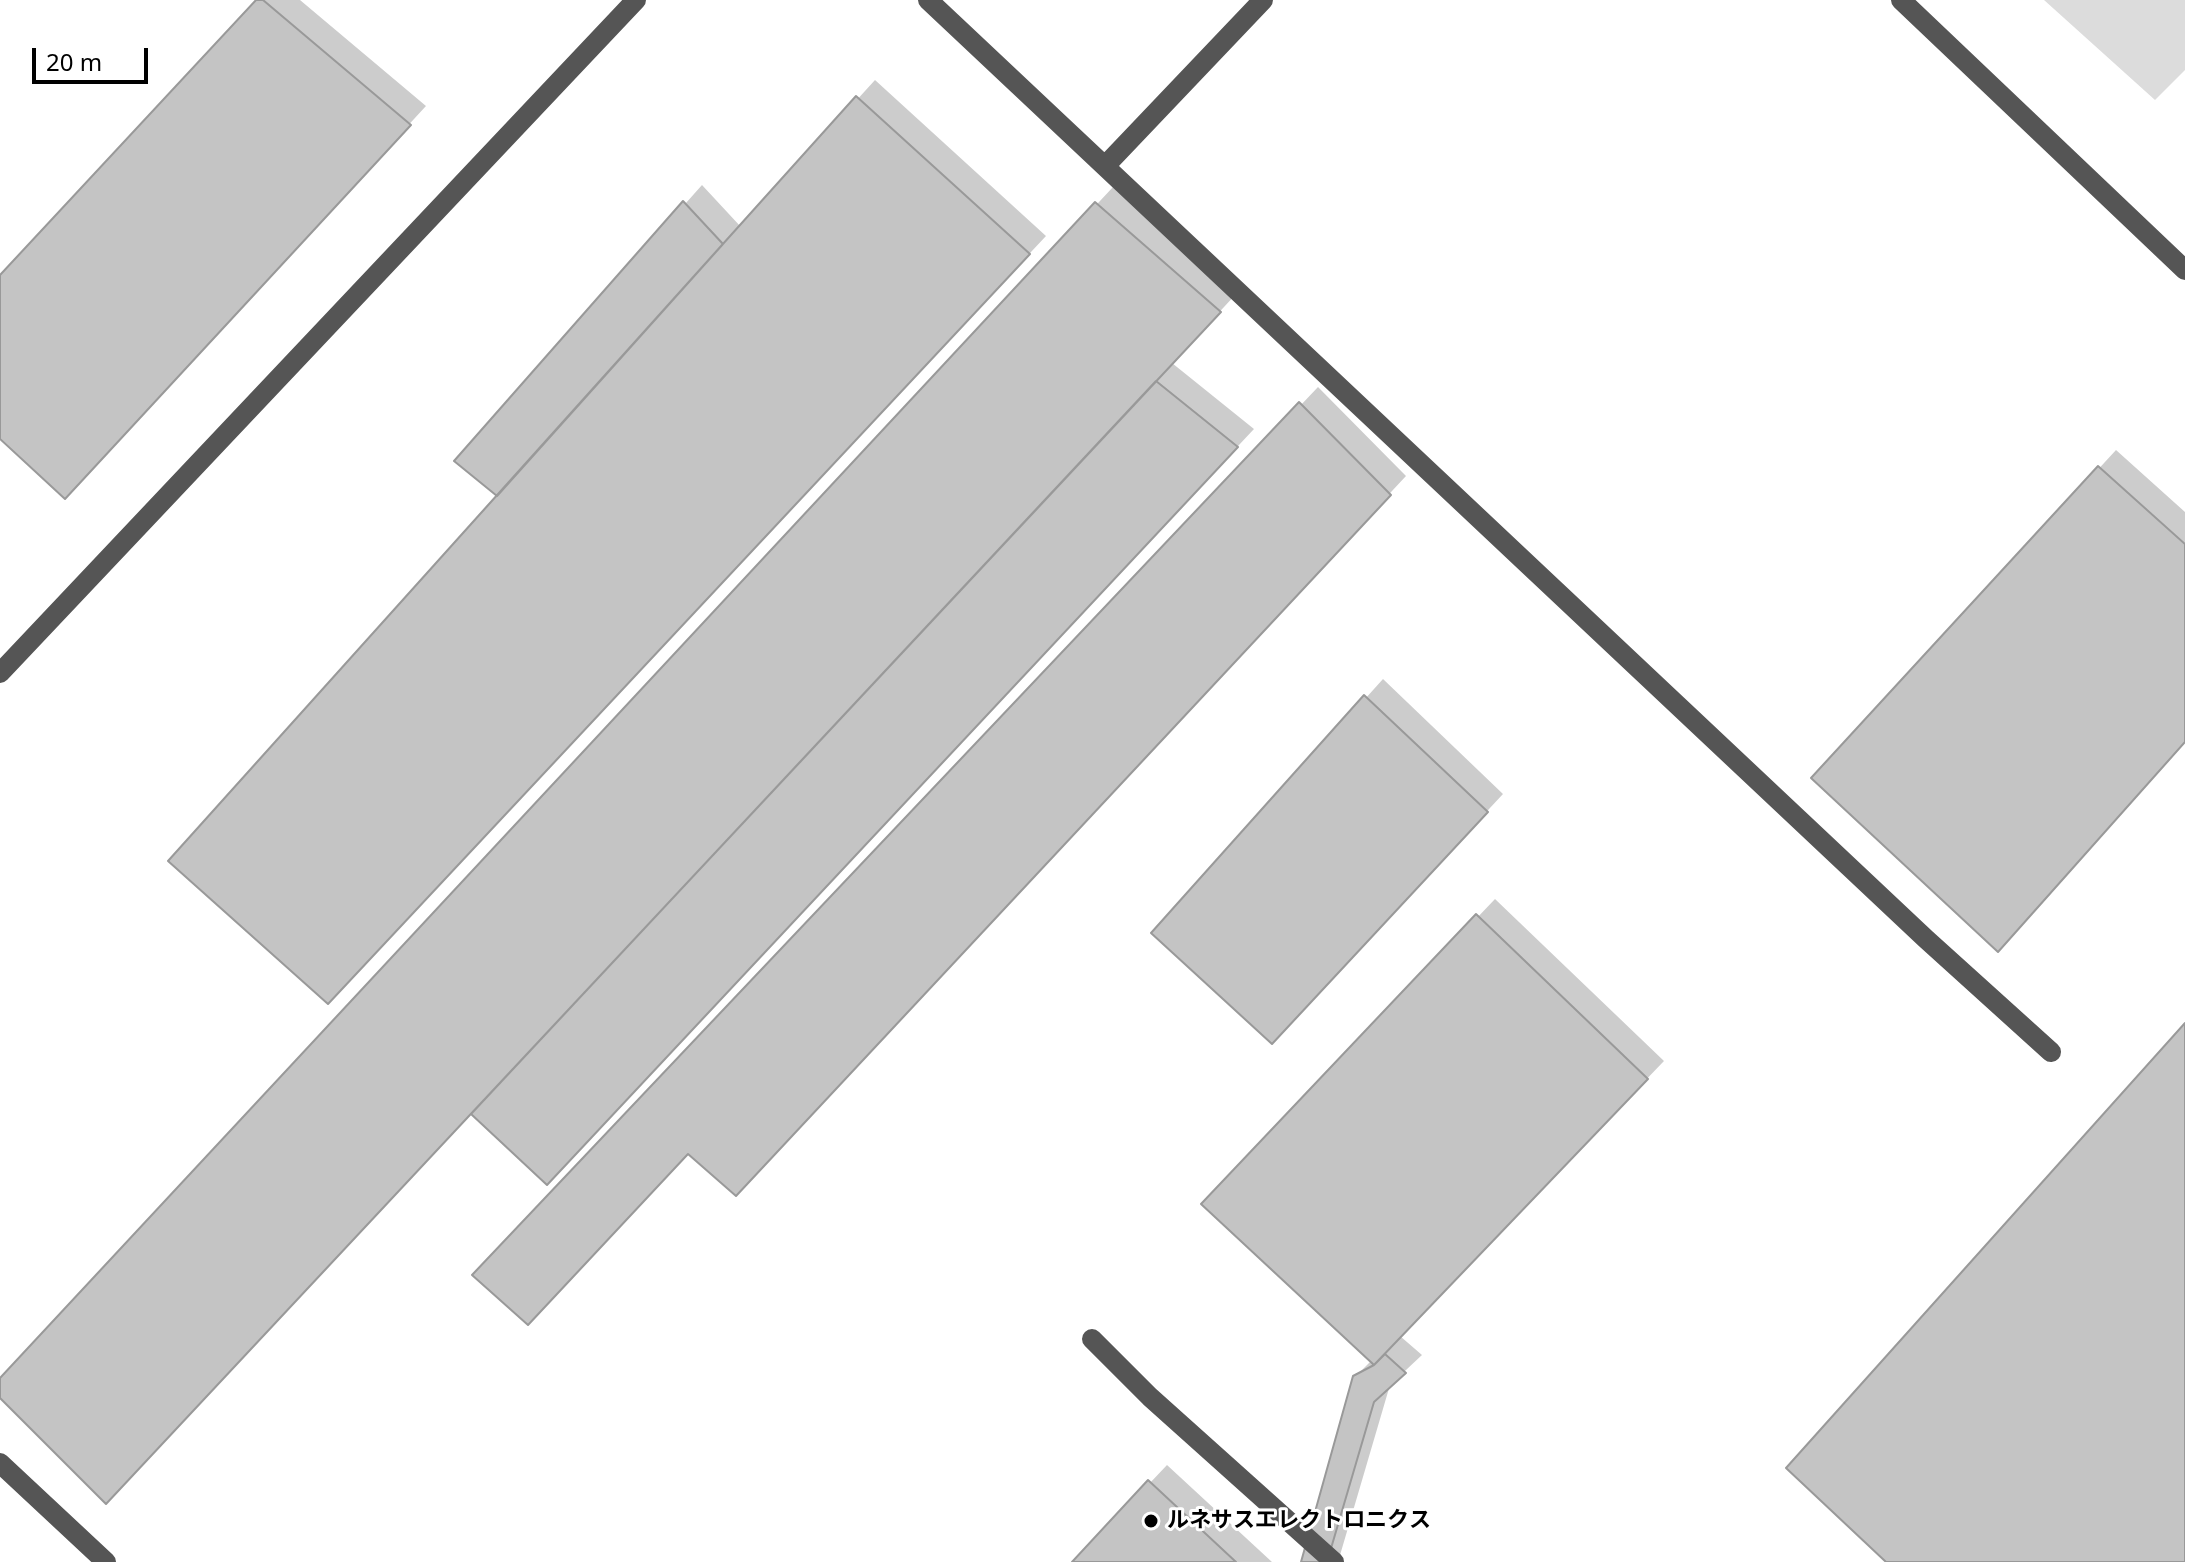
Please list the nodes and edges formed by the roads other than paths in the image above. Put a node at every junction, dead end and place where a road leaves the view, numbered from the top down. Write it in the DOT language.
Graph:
graph roads {
  1 [pos="636,0"];
  2 [pos="928,0"];
  3 [pos="1263,0"];
  4 [pos="1901,0"];
  5 [pos="1106,165"];
  6 [pos="2185,270"];
  7 [pos="0,673"];
  8 [pos="2051,1052"];
  9 [pos="1092,1339"];
  10 [pos="0,1463"];
  11 [pos="106,1562"];
  12 [pos="1334,1562"];
  1 -- 7 [label="lane"];
  2 -- 5 [label="lane"];
  3 -- 5 [label="lane"];
  4 -- 6 [label="lane"];
  5 -- 8 [label="lane"];
  9 -- 12 [label="lane"];
  10 -- 11 [label="lane"];
}
